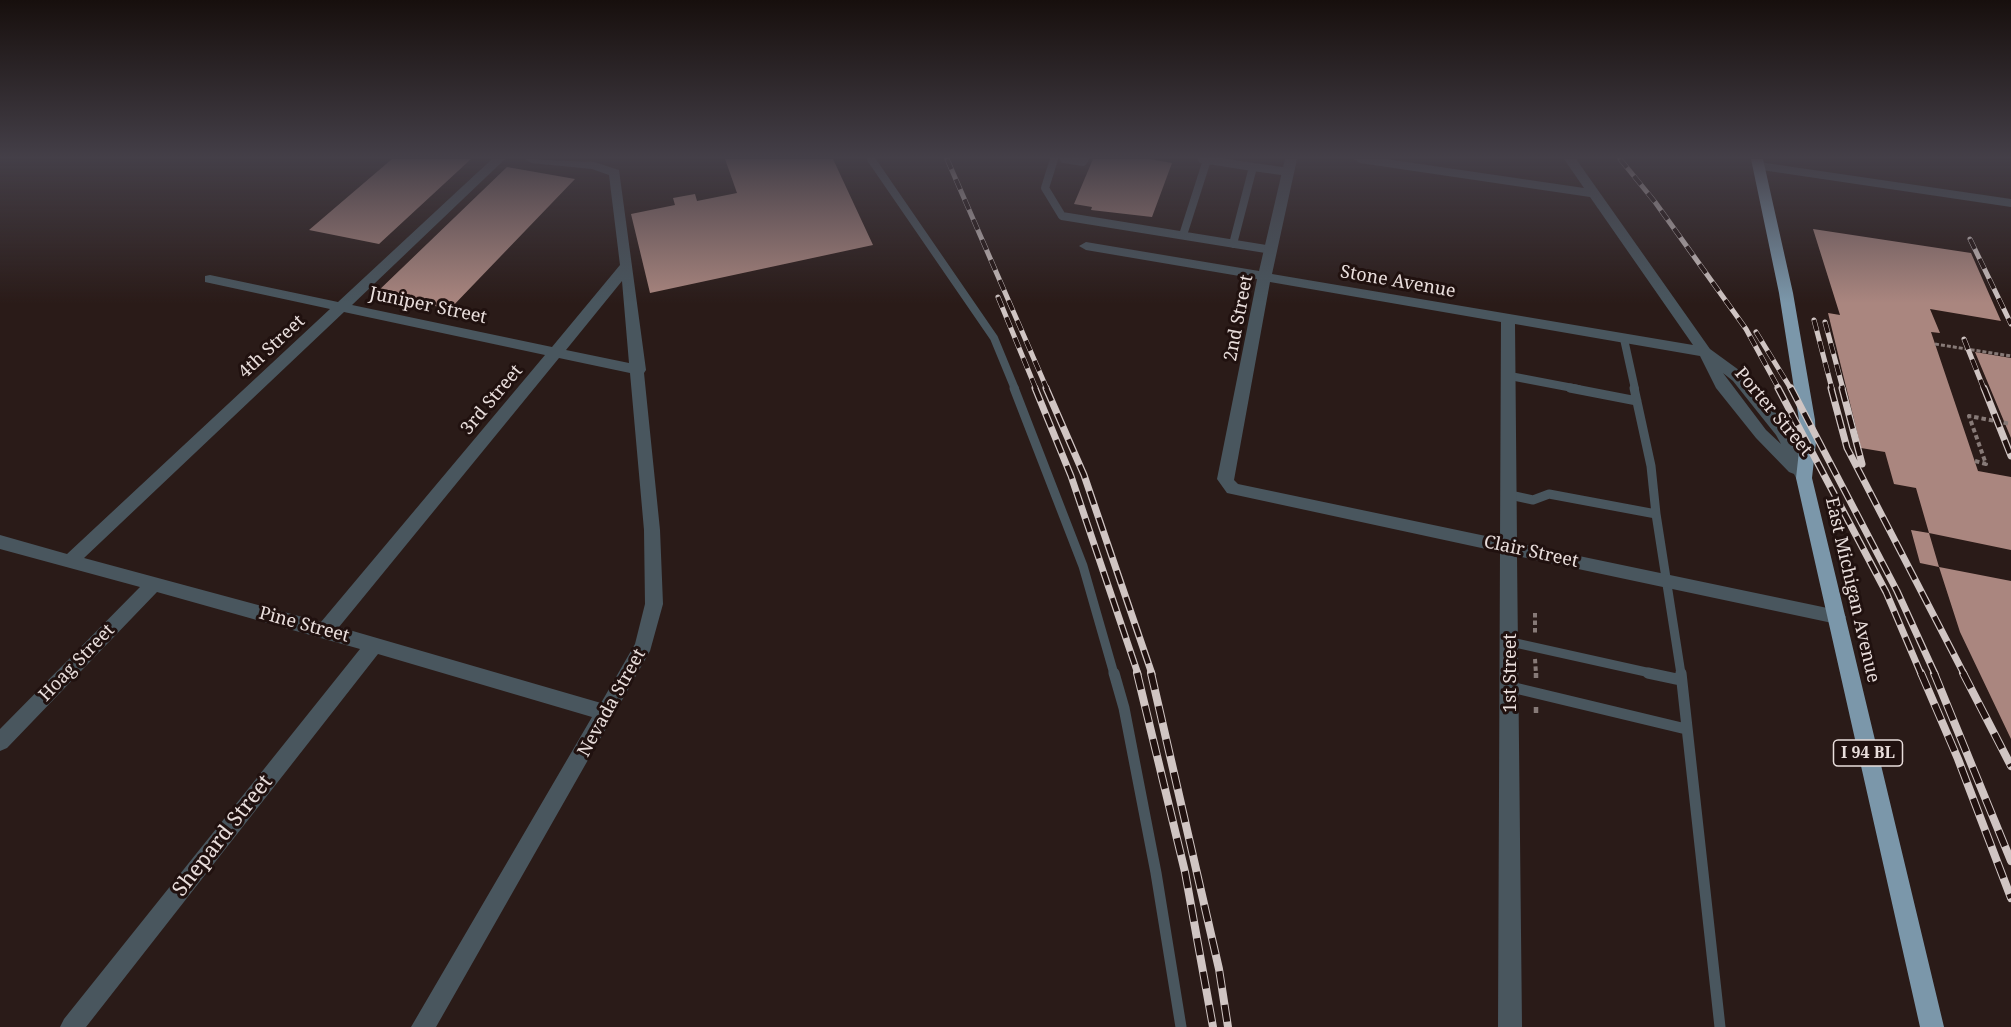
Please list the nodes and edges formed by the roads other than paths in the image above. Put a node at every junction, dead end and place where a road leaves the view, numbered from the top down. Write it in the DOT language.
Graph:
graph roads {
  1 [pos="449,207"];
  2 [pos="619,207"];
  3 [pos="904,207"];
  4 [pos="1056,207"];
  5 [pos="1191,207"];
  6 [pos="1242,207"];
  7 [pos="1281,207"];
  8 [pos="1606,207"];
  9 [pos="1767,207"];
  10 [pos="1183,235"];
  11 [pos="1233,244"];
  12 [pos="1086,246"];
  13 [pos="1272,250"];
  14 [pos="627,266"];
  15 [pos="1264,277"];
  16 [pos="210,279"];
  17 [pos="342,308"];
  18 [pos="1509,320"];
  19 [pos="1624,339"];
  20 [pos="558,352"];
  21 [pos="1705,352"];
  22 [pos="639,370"];
  23 [pos="1510,376"];
  24 [pos="1637,401"];
  25 [pos="1804,478"];
  26 [pos="1228,484"];
  27 [pos="1510,495"];
  28 [pos="1656,514"];
  29 [pos="0,542"];
  30 [pos="1508,547"];
  31 [pos="70,561"];
  32 [pos="1667,581"];
  33 [pos="154,584"];
  34 [pos="1837,617"];
  35 [pos="325,631"];
  36 [pos="1511,642"];
  37 [pos="374,645"];
  38 [pos="1681,680"];
  39 [pos="1511,687"];
  40 [pos="607,713"];
  41 [pos="1686,729"];
  42 [pos="0,742"];
  43 [pos="72,1027"];
  44 [pos="423,1027"];
  45 [pos="1181,1027"];
  46 [pos="1510,1027"];
  47 [pos="1720,1027"];
  48 [pos="1932,1027"];
  1 -- 17 [label="street, 4th Street"];
  2 -- 14 [label="street"];
  3 -- 45 [label="lane"];
  4 -- 10 [label="lane"];
  5 -- 10 [label="lane"];
  6 -- 11 [label="lane"];
  7 -- 13 [label="street, 2nd Street"];
  8 -- 21 [label="street, Porter Street"];
  9 -- 25 [label="highway, East Michigan Avenue / I 94 BL"];
  10 -- 11 [label="lane"];
  11 -- 13 [label="lane"];
  12 -- 15 [label="street, Stone Avenue"];
  13 -- 15 [label="street, 2nd Street"];
  14 -- 20 [label="street, 3rd Street"];
  14 -- 22 [label="street, Nevada Street"];
  15 -- 18 [label="street, Stone Avenue"];
  15 -- 26 [label="street, 2nd Street"];
  16 -- 17 [label="street, Juniper Street"];
  17 -- 20 [label="street, Juniper Street"];
  17 -- 31 [label="street, 4th Street"];
  18 -- 19 [label="street, Stone Avenue"];
  18 -- 23 [label="street, 1st Street"];
  19 -- 21 [label="street, Stone Avenue"];
  19 -- 24 [label="lane"];
  20 -- 22 [label="street, Juniper Street"];
  20 -- 35 [label="street, 3rd Street"];
  21 -- 25 [label="street, Porter Street"];
  22 -- 40 [label="street, Nevada Street"];
  23 -- 24 [label="lane"];
  23 -- 27 [label="street, 1st Street"];
  24 -- 28 [label="lane"];
  25 -- 34 [label="highway, East Michigan Avenue / I 94 BL"];
  26 -- 30 [label="street, Clair Street"];
  27 -- 28 [label="lane"];
  27 -- 30 [label="street, 1st Street"];
  28 -- 32 [label="lane"];
  29 -- 31 [label="street, Pine Street"];
  30 -- 32 [label="street, Clair Street"];
  30 -- 36 [label="street, 1st Street"];
  31 -- 33 [label="street, Pine Street"];
  32 -- 34 [label="street, Clair Street"];
  32 -- 38 [label="lane"];
  33 -- 35 [label="street, Pine Street"];
  33 -- 42 [label="street, Hoag Street"];
  34 -- 48 [label="highway, East Michigan Avenue / I 94 BL"];
  35 -- 37 [label="street, Pine Street"];
  36 -- 38 [label="lane"];
  36 -- 39 [label="street, 1st Street"];
  37 -- 40 [label="street, Pine Street"];
  37 -- 43 [label="street, Shepard Street"];
  38 -- 41 [label="lane"];
  39 -- 41 [label="lane"];
  39 -- 46 [label="street, 1st Street"];
  40 -- 44 [label="street, Nevada Street"];
  41 -- 47 [label="lane"];
}
